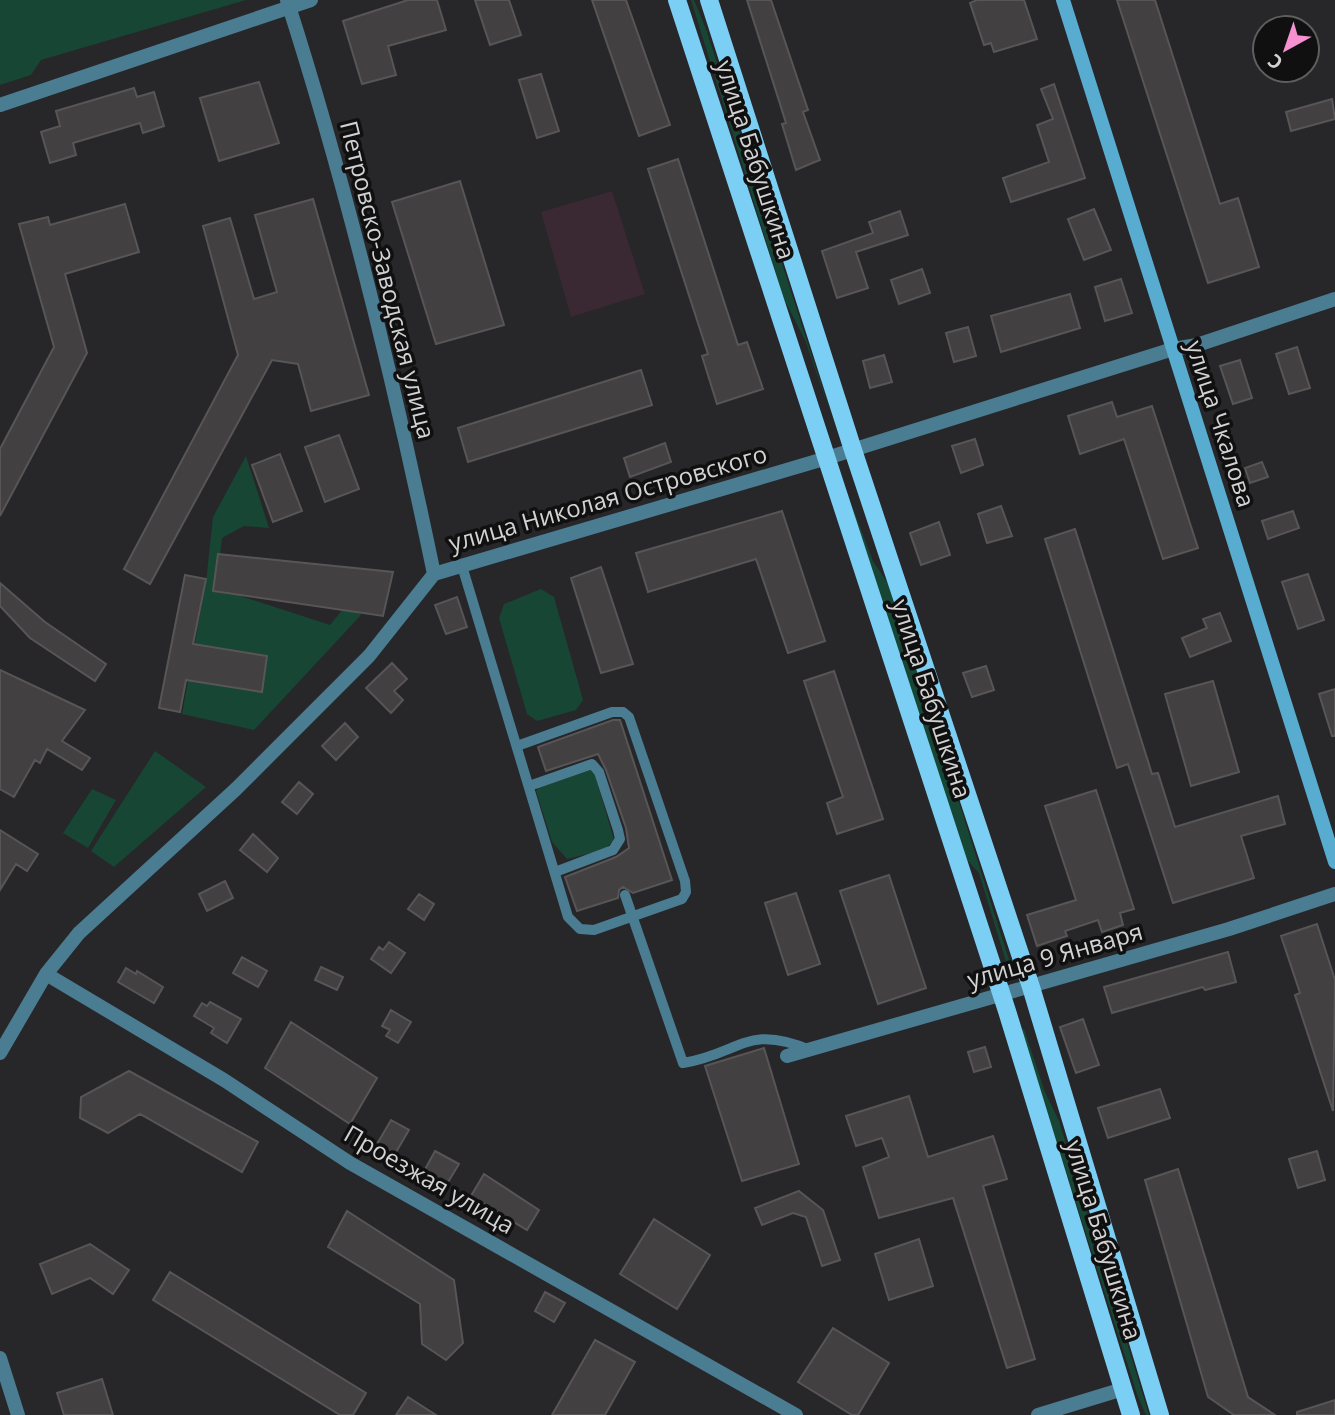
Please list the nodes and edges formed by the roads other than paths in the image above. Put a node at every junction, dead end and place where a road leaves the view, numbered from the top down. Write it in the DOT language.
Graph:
graph roads {
  1 [pos="312,0"];
  2 [pos="677,0"];
  3 [pos="709,0"];
  4 [pos="1063,0"];
  5 [pos="288,4"];
  6 [pos="0,105"];
  7 [pos="1335,299"];
  8 [pos="1173,349"];
  9 [pos="853,450"];
  10 [pos="827,458"];
  11 [pos="462,566"];
  12 [pos="434,574"];
  13 [pos="517,746"];
  14 [pos="529,786"];
  15 [pos="1335,862"];
  16 [pos="555,872"];
  17 [pos="1335,894"];
  18 [pos="625,895"];
  19 [pos="46,974"];
  20 [pos="1031,987"];
  21 [pos="1001,996"];
  22 [pos="810,1050"];
  23 [pos="0,1054"];
  24 [pos="787,1056"];
  25 [pos="0,1358"];
  26 [pos="1123,1389"];
  27 [pos="18,1415"];
  28 [pos="796,1415"];
  29 [pos="1038,1415"];
  30 [pos="1131,1415"];
  31 [pos="1160,1415"];
  1 -- 5 [label="street"];
  2 -- 10 [label="main road, улица Бабушкина"];
  3 -- 9 [label="main road, улица Бабушкина"];
  4 -- 8 [label="main road, улица Чкалова"];
  5 -- 6 [label="street"];
  5 -- 12 [label="street, Петровско-Заводская улица"];
  7 -- 8 [label="street, улица Николая Островского"];
  8 -- 9 [label="street, улица Николая Островского"];
  8 -- 15 [label="main road, улица Чкалова"];
  9 -- 10 [label="street, улица Николая Островского"];
  9 -- 20 [label="main road, улица Бабушкина"];
  10 -- 11 [label="street, улица Николая Островского"];
  10 -- 21 [label="main road, улица Бабушкина"];
  11 -- 12 [label="street, улица Николая Островского"];
  11 -- 13 [label="street"];
  12 -- 19 [label="street, улица Николая Островского"];
  13 -- 14 [label="street"];
  13 -- 16 [label="street"];
  14 -- 16 [label="street"];
  14 -- 16 [label="street"];
  17 -- 20 [label="street, улица 9 Января"];
  18 -- 22 [label="street"];
  19 -- 23 [label="street, улица Николая Островского"];
  19 -- 28 [label="street, Проезжая улица"];
  20 -- 21 [label="street, улица 9 Января"];
  20 -- 31 [label="main road, улица Бабушкина"];
  21 -- 22 [label="street, улица 9 Января"];
  21 -- 26 [label="main road, улица Бабушкина"];
  22 -- 24 [label="street, улица 9 Января"];
  25 -- 27 [label="street"];
  26 -- 29 [label="street"];
  26 -- 30 [label="main road, улица Бабушкина"];
}
